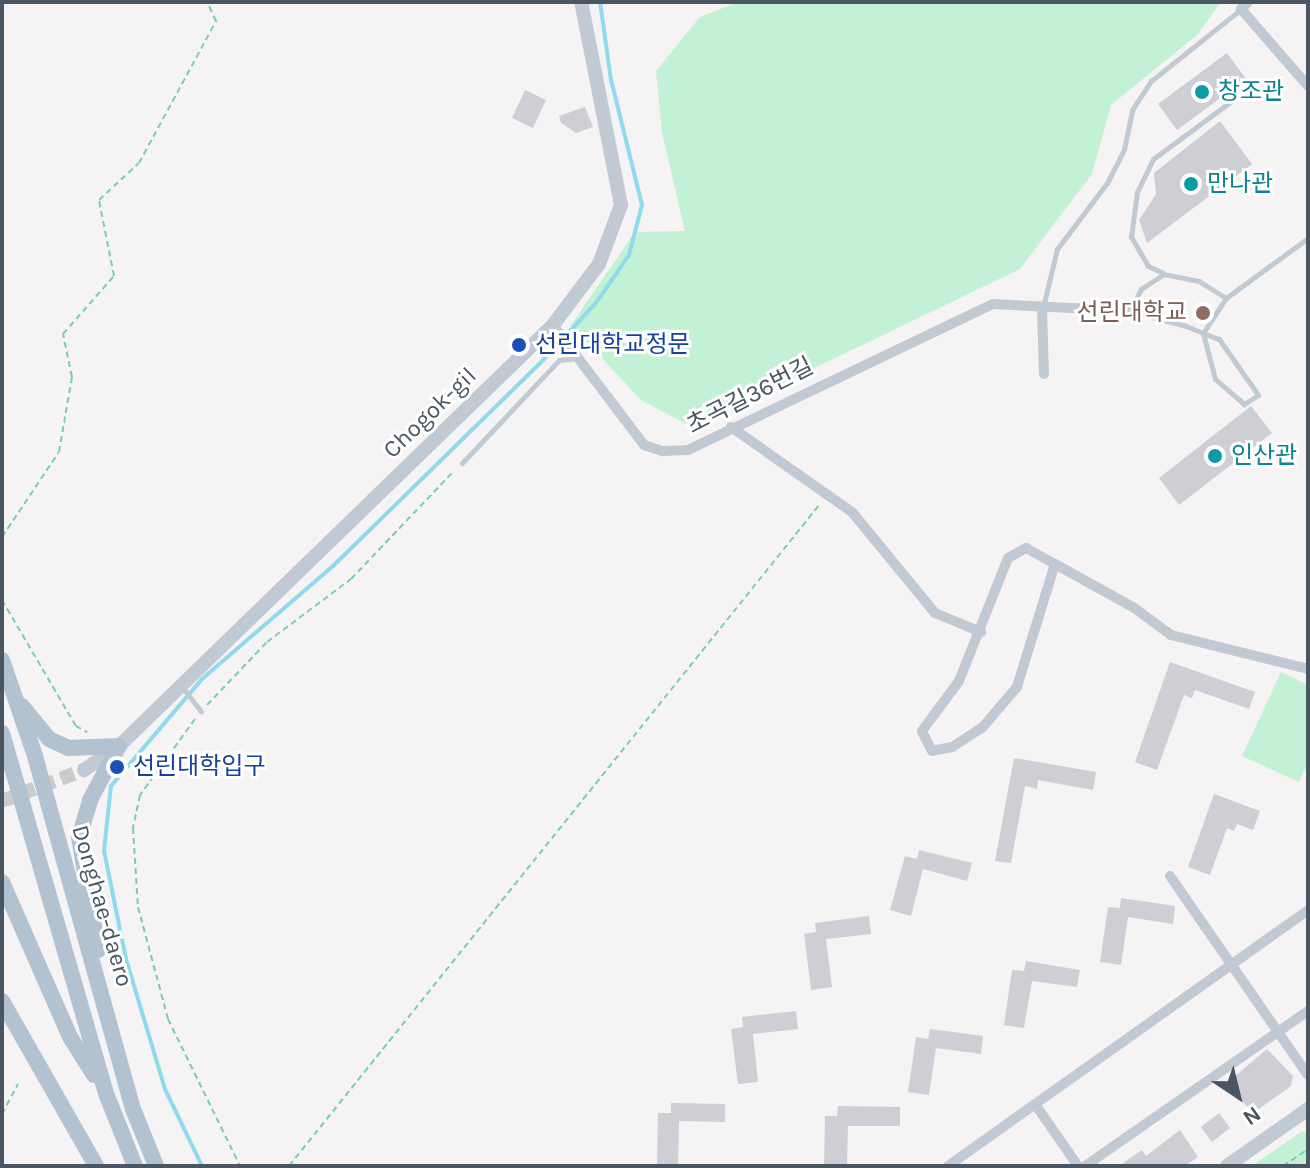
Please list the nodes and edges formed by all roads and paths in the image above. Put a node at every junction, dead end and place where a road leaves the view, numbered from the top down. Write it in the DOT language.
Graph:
graph roads {
  1 [pos="207,2"];
  2 [pos="581,2"];
  3 [pos="1245,6"];
  4 [pos="1308,86"];
  5 [pos="1238,96"];
  6 [pos="1308,238"];
  7 [pos="1164,274"];
  8 [pos="1226,298"];
  9 [pos="1042,308"];
  10 [pos="1130,311"];
  11 [pos="556,330"];
  12 [pos="1203,333"];
  13 [pos="581,357"];
  14 [pos="1044,374"];
  15 [pos="731,427"];
  16 [pos="462,463"];
  17 [pos="827,493"];
  18 [pos="2,537"];
  19 [pos="1055,564"];
  20 [pos="2,600"];
  21 [pos="981,632"];
  22 [pos="2,660"];
  23 [pos="1308,669"];
  24 [pos="180,686"];
  25 [pos="12,693"];
  26 [pos="201,711"];
  27 [pos="2,733"];
  28 [pos="92,735"];
  29 [pos="119,746"];
  30 [pos="84,770"];
  31 [pos="1170,876"];
  32 [pos="2,882"];
  33 [pos="1308,910"];
  34 [pos="1232,965"];
  35 [pos="2,1001"];
  36 [pos="1308,1011"];
  37 [pos="111,1025"];
  38 [pos="1278,1032"];
  39 [pos="1308,1075"];
  40 [pos="18,1084"];
  41 [pos="107,1096"];
  42 [pos="1035,1104"];
  43 [pos="1308,1109"];
  44 [pos="2,1114"];
  45 [pos="1308,1149"];
  46 [pos="96,1166"];
  47 [pos="135,1166"];
  48 [pos="156,1166"];
  49 [pos="240,1166"];
  50 [pos="289,1166"];
  51 [pos="948,1166"];
  52 [pos="1078,1166"];
  53 [pos="1085,1166"];
  54 [pos="1227,1166"];
  55 [pos="1283,1166"];
  1 -- 18 [label="path"];
  2 -- 11 [label="street, Chogok-gil"];
  3 -- 4 [label="street"];
  3 -- 9 [label="lane"];
  5 -- 7 [label="lane"];
  6 -- 8 [label="lane"];
  7 -- 8 [label="lane"];
  7 -- 10 [label="lane"];
  8 -- 12 [label="lane"];
  9 -- 10 [label="street, 초곡길36번길"];
  9 -- 14 [label="street"];
  9 -- 15 [label="street, 초곡길36번길"];
  10 -- 12 [label="lane"];
  11 -- 13 [label="street, 초곡길36번길"];
  11 -- 24 [label="street, Chogok-gil"];
  12 -- 12 [label="lane"];
  13 -- 15 [label="street, 초곡길36번길"];
  13 -- 16 [label="lane"];
  15 -- 17 [label="street"];
  16 -- 26 [label="path"];
  17 -- 21 [label="street"];
  17 -- 50 [label="path"];
  19 -- 21 [label="street"];
  19 -- 21 [label="street"];
  19 -- 23 [label="street"];
  20 -- 28 [label="path"];
  22 -- 25 [label="main road, Donghae-daero"];
  24 -- 26 [label="lane"];
  24 -- 29 [label="street, Chogok-gil"];
  25 -- 29 [label="main road"];
  25 -- 37 [label="main road, Donghae-daero"];
  26 -- 49 [label="path"];
  27 -- 41 [label="main road, Donghae-daero"];
  29 -- 30 [label="street, Chogok-gil"];
  29 -- 37 [label="main road"];
  31 -- 34 [label="street"];
  32 -- 41 [label="main road"];
  33 -- 34 [label="street"];
  34 -- 38 [label="street"];
  34 -- 42 [label="street"];
  35 -- 46 [label="main road"];
  36 -- 38 [label="street"];
  37 -- 48 [label="main road, Donghae-daero"];
  38 -- 39 [label="street"];
  38 -- 53 [label="street"];
  40 -- 44 [label="path"];
  41 -- 47 [label="main road, Donghae-daero"];
  42 -- 51 [label="street"];
  42 -- 52 [label="street"];
  43 -- 54 [label="street"];
  45 -- 55 [label="path"];
}
